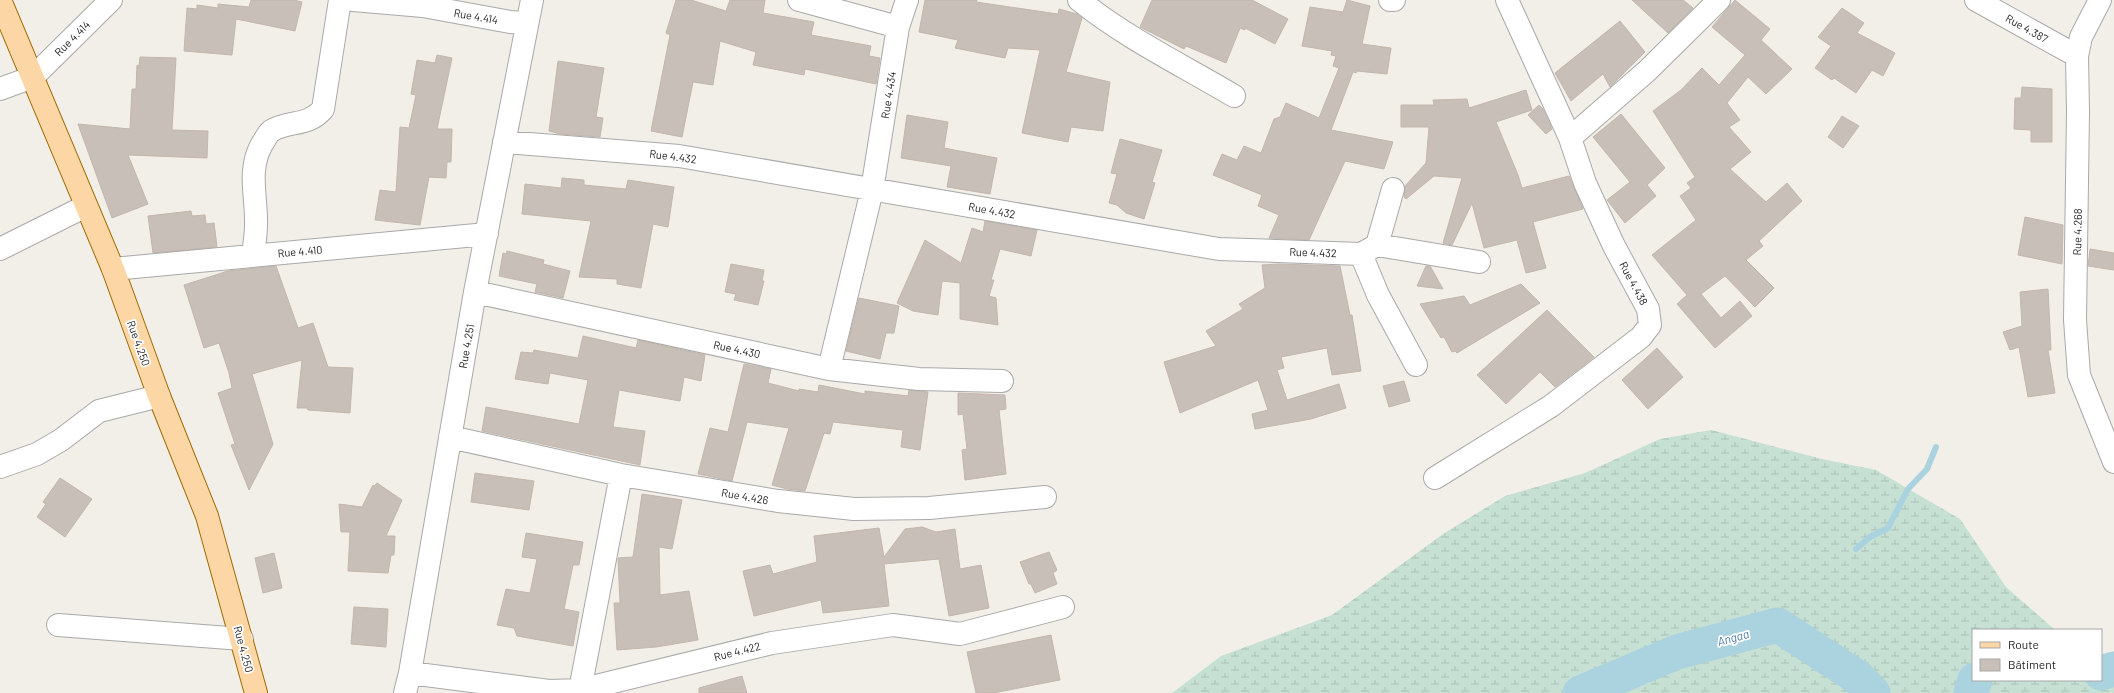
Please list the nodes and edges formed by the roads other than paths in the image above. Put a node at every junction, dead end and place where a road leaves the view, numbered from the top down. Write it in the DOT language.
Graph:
graph roads {
  1 [pos="111,0"];
  2 [pos="340,0"];
  3 [pos="353,0"];
  4 [pos="532,0"];
  5 [pos="799,0"];
  6 [pos="907,0"];
  7 [pos="1079,0"];
  8 [pos="1390,0"];
  9 [pos="1394,0"];
  10 [pos="1506,0"];
  11 [pos="1719,0"];
  12 [pos="1976,0"];
  13 [pos="2100,0"];
  14 [pos="2,9"];
  15 [pos="526,23"];
  16 [pos="898,27"];
  17 [pos="2077,56"];
  18 [pos="33,77"];
  19 [pos="0,89"];
  20 [pos="1234,96"];
  21 [pos="1570,138"];
  22 [pos="504,142"];
  23 [pos="1394,189"];
  24 [pos="872,190"];
  25 [pos="86,206"];
  26 [pos="487,234"];
  27 [pos="0,249"];
  28 [pos="1369,249"];
  29 [pos="253,256"];
  30 [pos="1479,262"];
  31 [pos="113,269"];
  32 [pos="475,292"];
  33 [pos="1416,365"];
  34 [pos="829,369"];
  35 [pos="1002,381"];
  36 [pos="159,396"];
  37 [pos="450,436"];
  38 [pos="2114,462"];
  39 [pos="0,467"];
  40 [pos="621,475"];
  41 [pos="1434,478"];
  42 [pos="1045,497"];
  43 [pos="1063,607"];
  44 [pos="58,625"];
  45 [pos="242,639"];
  46 [pos="408,683"];
  47 [pos="580,690"];
  48 [pos="256,693"];
  1 -- 18 [label="street, Rue 4.414"];
  2 -- 29 [label="street"];
  3 -- 15 [label="street, Rue 4.414"];
  4 -- 15 [label="street, Rue 4.251"];
  5 -- 16 [label="street"];
  6 -- 16 [label="street, Rue 4.434"];
  7 -- 20 [label="street"];
  8 -- 9 [label="street"];
  10 -- 21 [label="street, Rue 4.438"];
  11 -- 21 [label="street"];
  12 -- 17 [label="street, Rue 4.387"];
  13 -- 17 [label="street, Rue 4.268"];
  14 -- 18 [label="main road, Rue 4.250"];
  15 -- 22 [label="street, Rue 4.251"];
  16 -- 24 [label="street, Rue 4.434"];
  17 -- 38 [label="street, Rue 4.268"];
  18 -- 19 [label="street"];
  18 -- 25 [label="main road, Rue 4.250"];
  21 -- 41 [label="street, Rue 4.438"];
  22 -- 24 [label="street, Rue 4.432"];
  22 -- 26 [label="street, Rue 4.251"];
  23 -- 28 [label="street"];
  24 -- 28 [label="street, Rue 4.432"];
  24 -- 34 [label="street, Rue 4.434"];
  25 -- 27 [label="street"];
  25 -- 31 [label="main road, Rue 4.250"];
  26 -- 29 [label="street, Rue 4.410"];
  26 -- 32 [label="street, Rue 4.251"];
  28 -- 30 [label="street, Rue 4.432"];
  28 -- 33 [label="street"];
  29 -- 31 [label="street, Rue 4.410"];
  31 -- 36 [label="main road, Rue 4.250"];
  32 -- 34 [label="street, Rue 4.430"];
  32 -- 37 [label="street, Rue 4.251"];
  34 -- 35 [label="street, Rue 4.430"];
  36 -- 39 [label="street"];
  36 -- 45 [label="main road, Rue 4.250"];
  37 -- 40 [label="street, Rue 4.426"];
  37 -- 46 [label="street, Rue 4.251"];
  40 -- 42 [label="street, Rue 4.426"];
  40 -- 47 [label="street"];
  43 -- 47 [label="street, Rue 4.422"];
  44 -- 45 [label="street"];
  45 -- 48 [label="main road, Rue 4.250"];
  46 -- 47 [label="street, Rue 4.422"];
}
